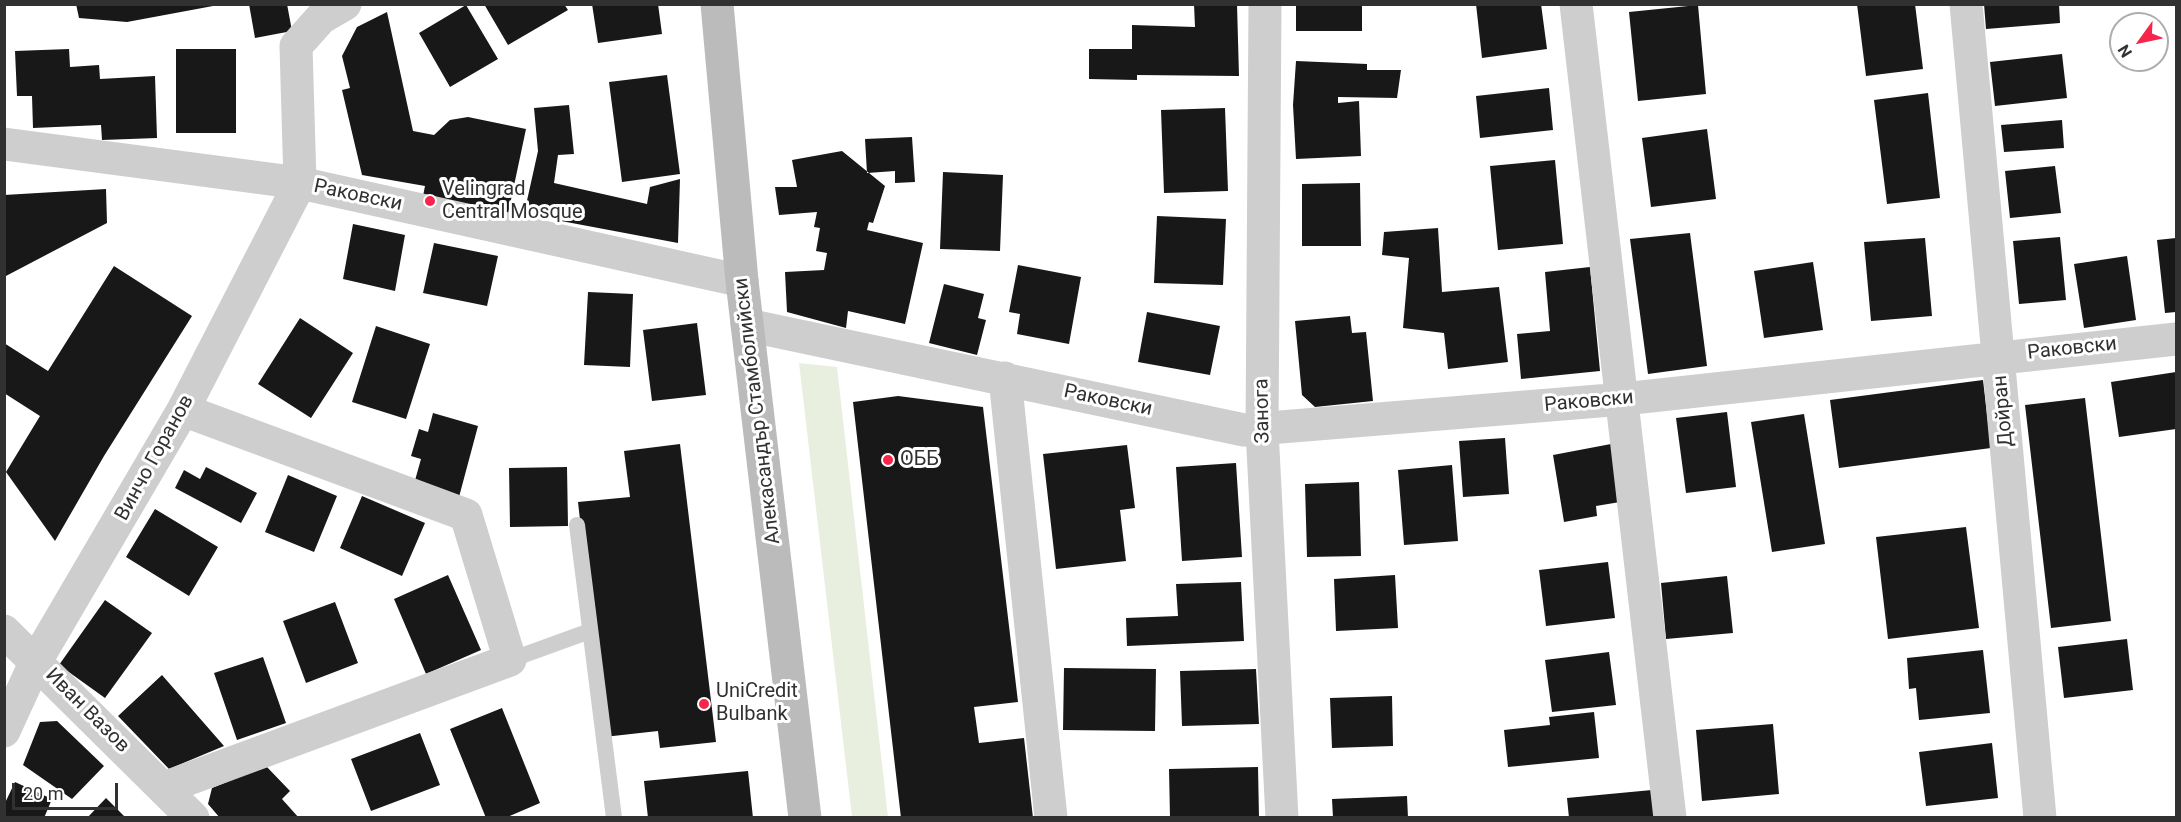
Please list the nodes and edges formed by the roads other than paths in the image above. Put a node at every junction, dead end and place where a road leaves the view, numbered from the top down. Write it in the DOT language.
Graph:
graph roads {
  1 [pos="717,4"];
  2 [pos="1265,4"];
  3 [pos="1576,4"];
  4 [pos="1966,4"];
  5 [pos="329,9"];
  6 [pos="4,144"];
  7 [pos="300,183"];
  8 [pos="742,281"];
  9 [pos="747,324"];
  10 [pos="2176,339"];
  11 [pos="1999,357"];
  12 [pos="1005,378"];
  13 [pos="1623,399"];
  14 [pos="183,410"];
  15 [pos="1262,430"];
  16 [pos="577,525"];
  17 [pos="4,631"];
  18 [pos="590,631"];
  19 [pos="510,660"];
  20 [pos="36,661"];
  21 [pos="4,731"];
  22 [pos="164,788"];
  23 [pos="193,818"];
  24 [pos="614,818"];
  25 [pos="805,818"];
  26 [pos="1051,818"];
  27 [pos="1281,818"];
  28 [pos="1670,818"];
  29 [pos="2040,818"];
  1 -- 8 [label="main road, Алекасандър Стамболийски"];
  2 -- 15 [label="street, Занога"];
  3 -- 13 [label="street"];
  4 -- 11 [label="street, Дойран"];
  5 -- 7 [label="street"];
  6 -- 7 [label="street, Раковски"];
  7 -- 8 [label="street, Раковски"];
  7 -- 14 [label="street, Винчо Горанов"];
  8 -- 9 [label="main road, Алекасандър Стамболийски"];
  9 -- 12 [label="street, Раковски"];
  9 -- 25 [label="main road, Алекасандър Стамболийски"];
  10 -- 11 [label="street, Раковски"];
  11 -- 13 [label="street, Раковски"];
  11 -- 29 [label="street, Дойран"];
  12 -- 15 [label="street, Раковски"];
  12 -- 26 [label="street"];
  13 -- 15 [label="street, Раковски"];
  13 -- 28 [label="street"];
  14 -- 19 [label="street"];
  14 -- 20 [label="street, Винчо Горанов"];
  15 -- 27 [label="street, Занога"];
  16 -- 18 [label="lane"];
  17 -- 20 [label="street, Иван Вазов"];
  18 -- 19 [label="lane"];
  18 -- 24 [label="lane"];
  19 -- 22 [label="street"];
  20 -- 21 [label="street, Винчо Горанов"];
  20 -- 22 [label="street, Иван Вазов"];
  22 -- 23 [label="street, Иван Вазов"];
}
